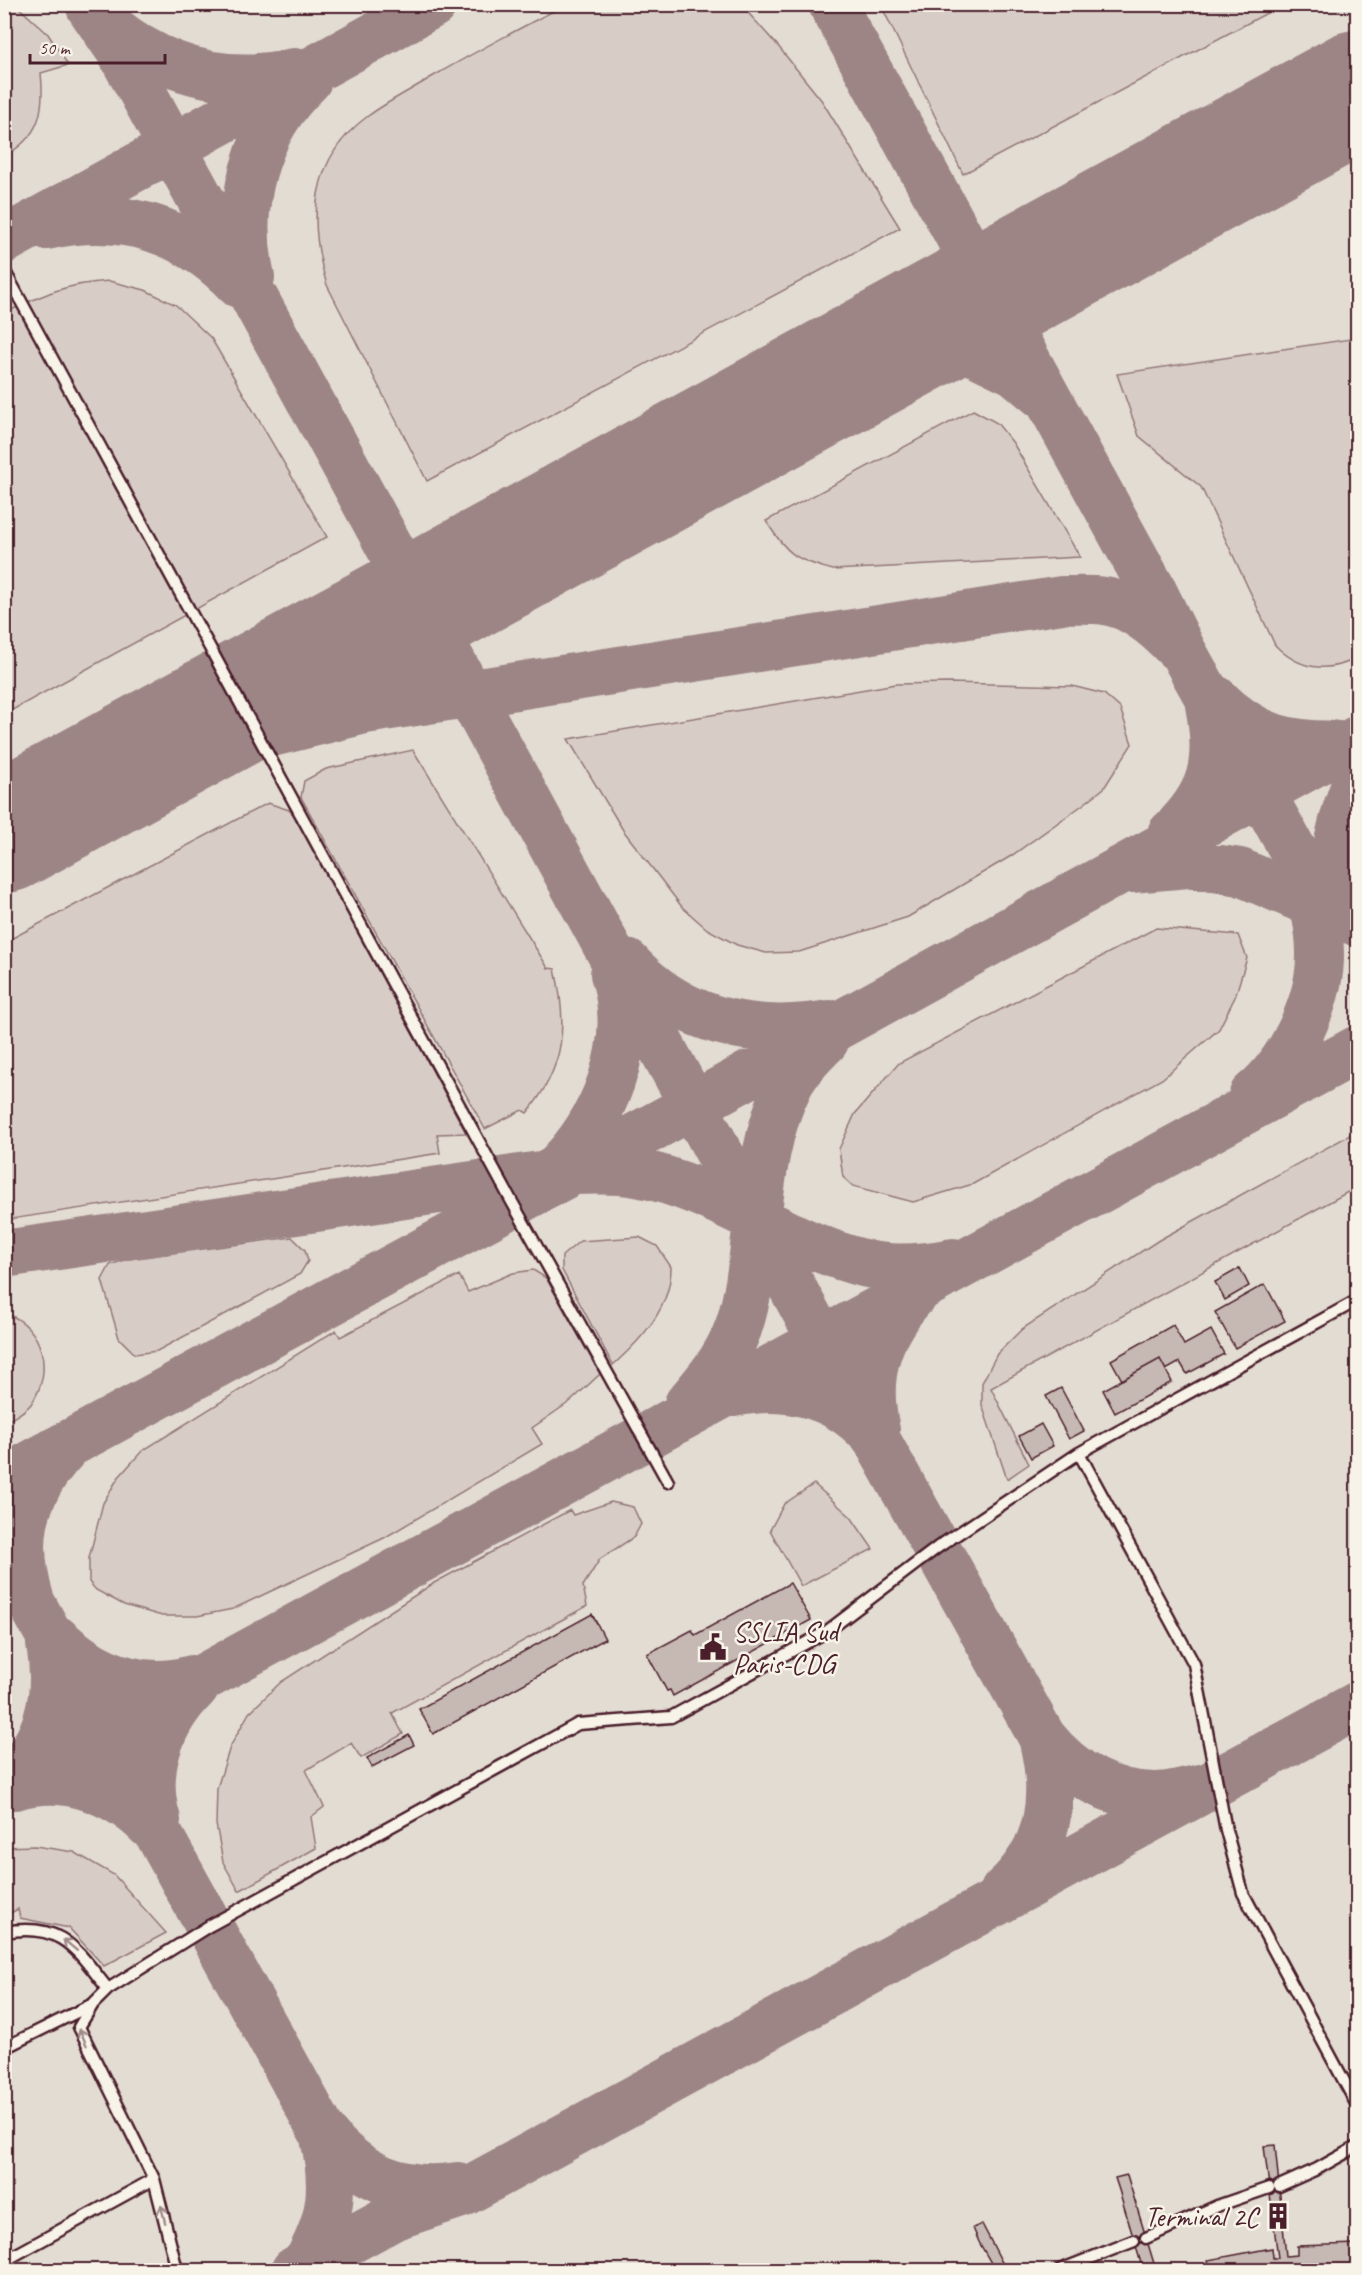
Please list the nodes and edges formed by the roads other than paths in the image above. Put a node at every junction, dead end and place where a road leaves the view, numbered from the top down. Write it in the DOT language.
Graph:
graph roads {
  1 [pos="4,270"];
  2 [pos="1358,1300"];
  3 [pos="1079,1453"];
  4 [pos="668,1482"];
  5 [pos="4,1932"];
  6 [pos="108,1989"];
  7 [pos="93,2004"];
  8 [pos="4,2048"];
  9 [pos="1358,2107"];
  10 [pos="1358,2146"];
  11 [pos="154,2179"];
  12 [pos="1146,2238"];
  13 [pos="1134,2241"];
  14 [pos="4,2261"];
  15 [pos="177,2271"];
  16 [pos="1060,2271"];
  1 -- 4 [label="lane"];
  2 -- 3 [label="lane"];
  3 -- 6 [label="lane"];
  3 -- 9 [label="lane"];
  6 -- 5 [label="lane, one-way"];
  6 -- 7 [label="lane"];
  7 -- 8 [label="lane"];
  11 -- 7 [label="lane, one-way"];
  10 -- 12 [label="lane"];
  11 -- 14 [label="lane"];
  15 -- 11 [label="lane, one-way"];
  13 -- 16 [label="lane"];
}
